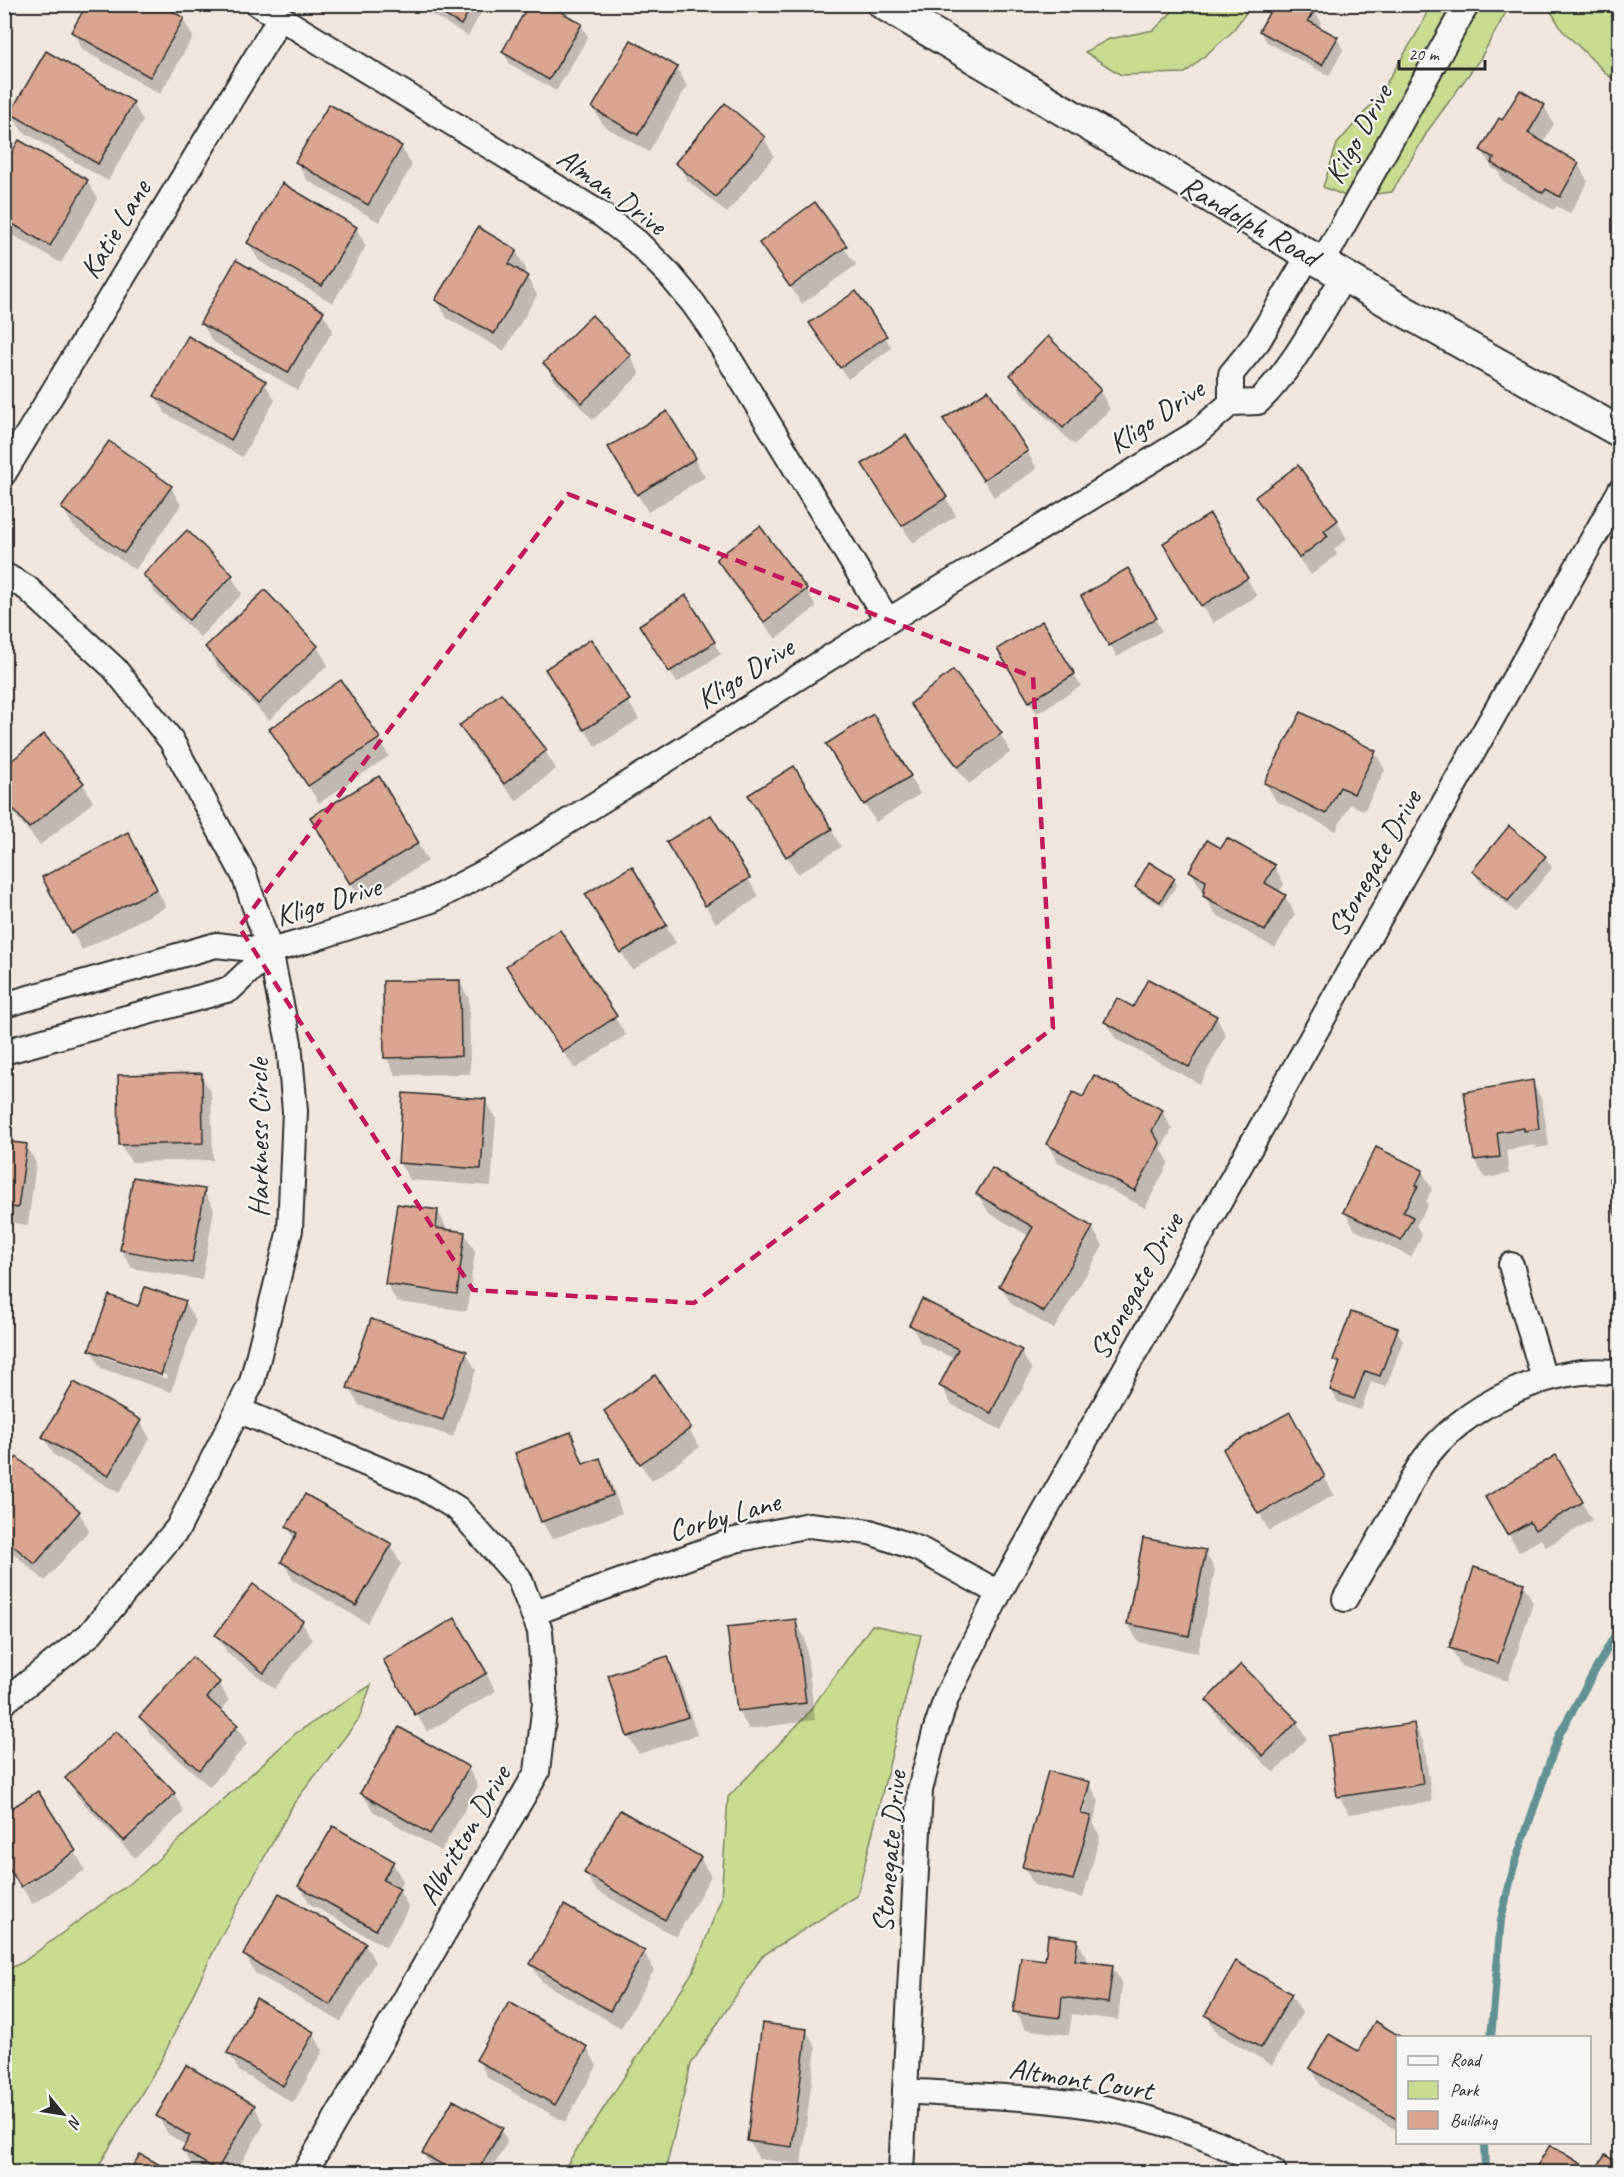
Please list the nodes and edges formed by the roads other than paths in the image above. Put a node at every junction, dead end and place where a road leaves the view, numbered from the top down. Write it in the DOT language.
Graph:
graph roads {
  1 [pos="258,4"];
  2 [pos="883,4"];
  3 [pos="1467,4"];
  4 [pos="280,18"];
  5 [pos="1325,265"];
  6 [pos="1231,403"];
  7 [pos="1620,432"];
  8 [pos="4,472"];
  9 [pos="1620,491"];
  10 [pos="4,574"];
  11 [pos="888,621"];
  12 [pos="270,951"];
  13 [pos="4,1005"];
  14 [pos="4,1052"];
  15 [pos="1511,1265"];
  16 [pos="1620,1372"];
  17 [pos="1544,1379"];
  18 [pos="238,1410"];
  19 [pos="999,1593"];
  20 [pos="1345,1599"];
  21 [pos="533,1613"];
  22 [pos="4,1702"];
  23 [pos="905,2091"];
  24 [pos="305,2172"];
  25 [pos="901,2172"];
  26 [pos="1274,2172"];
  1 -- 4 [label="street, Alman Drive"];
  2 -- 5 [label="street, Randolph Road"];
  3 -- 5 [label="street, Kilgo Drive"];
  4 -- 8 [label="street, Katie Lane"];
  4 -- 11 [label="street, Alman Drive"];
  5 -- 6 [label="street, Kligo Drive"];
  5 -- 6 [label="street, Kligo Drive"];
  5 -- 7 [label="street, Randolph Road"];
  6 -- 11 [label="street, Kligo Drive"];
  9 -- 19 [label="street, Stonegate Drive"];
  10 -- 12 [label="street, Harkness Circle"];
  11 -- 12 [label="street, Kligo Drive"];
  12 -- 13 [label="street, Kligo Drive"];
  12 -- 14 [label="street, Kligo Drive"];
  12 -- 18 [label="street, Harkness Circle"];
  15 -- 17 [label="street"];
  16 -- 17 [label="street"];
  17 -- 20 [label="street"];
  18 -- 21 [label="street, Albritton Drive"];
  18 -- 22 [label="street, Harkness Circle"];
  19 -- 21 [label="street, Corby Lane"];
  19 -- 23 [label="street, Stonegate Drive"];
  21 -- 24 [label="street, Albritton Drive"];
  23 -- 25 [label="street, Stonegate Drive"];
  23 -- 26 [label="street, Altmont Court"];
}
